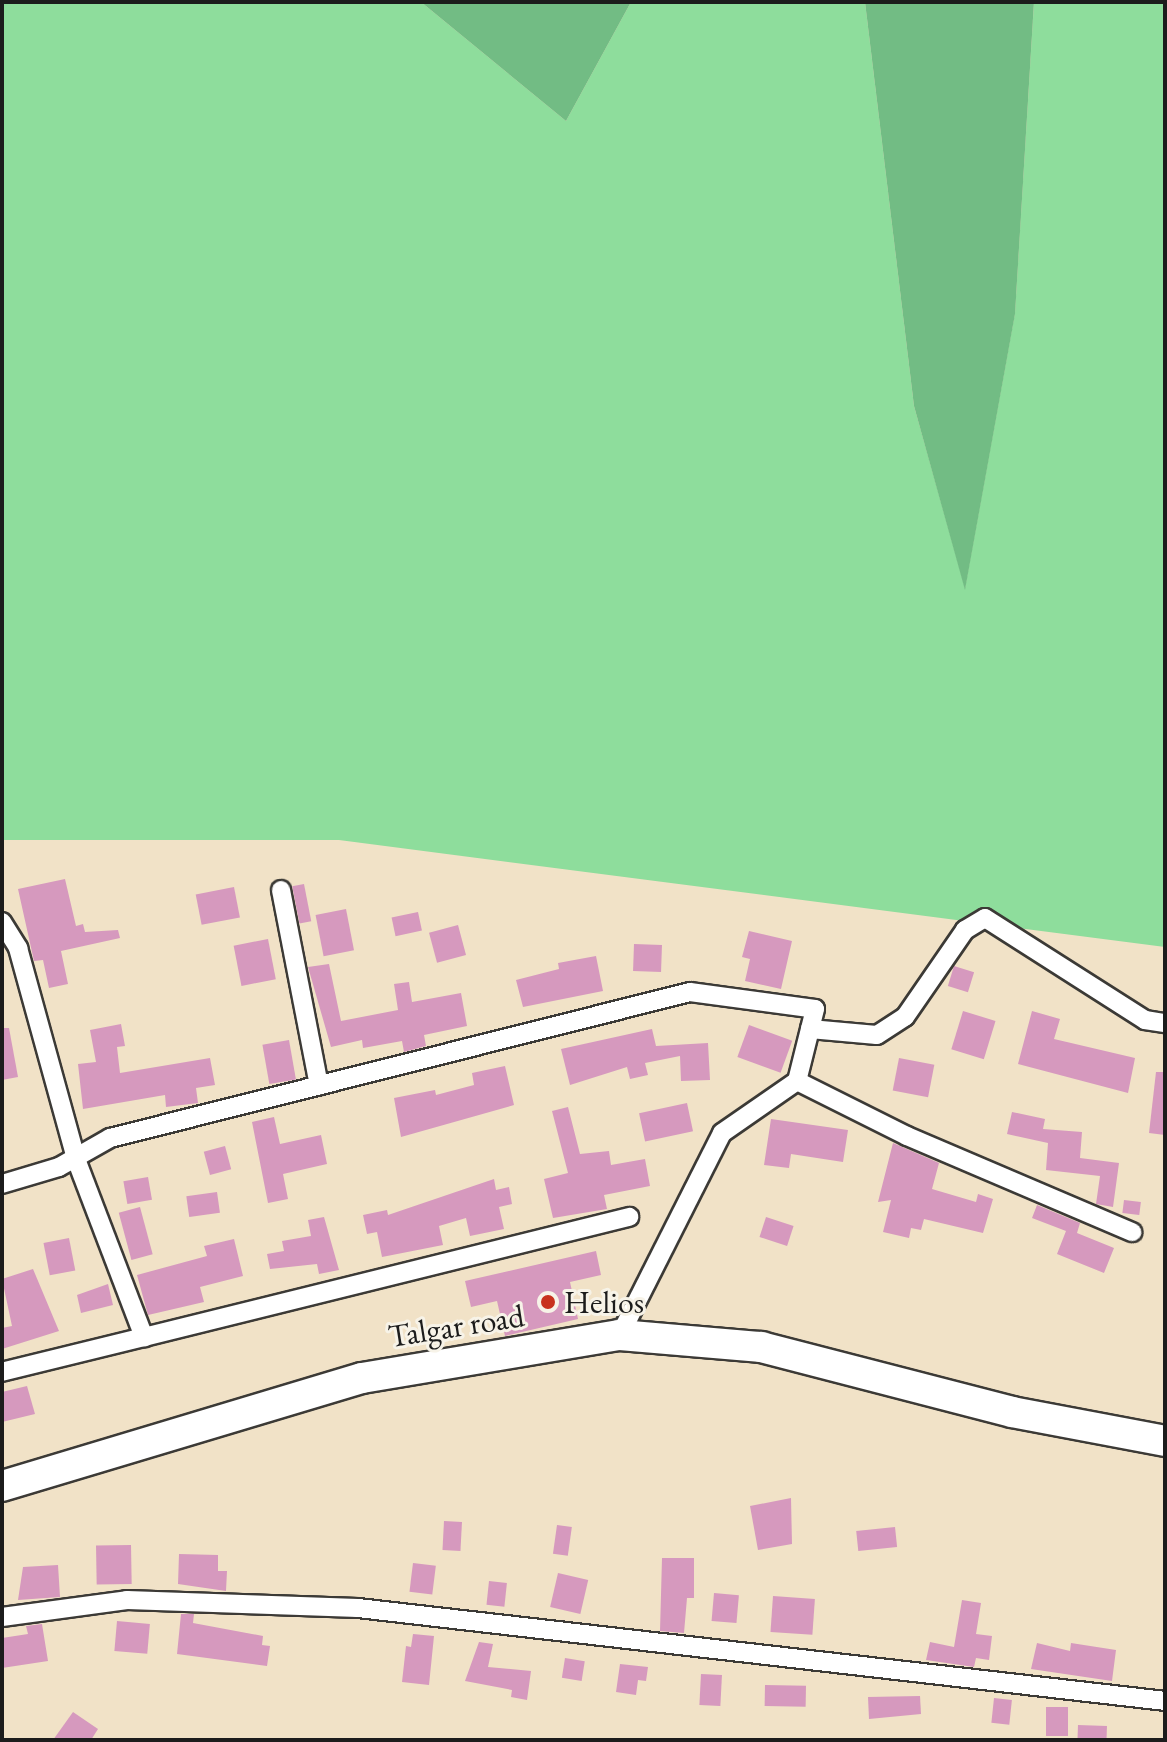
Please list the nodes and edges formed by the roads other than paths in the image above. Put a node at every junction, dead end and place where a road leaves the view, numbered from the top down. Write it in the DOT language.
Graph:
graph roads {
  1 [pos="281,890"];
  2 [pos="2,922"];
  3 [pos="1165,1023"];
  4 [pos="810,1029"];
  5 [pos="797,1081"];
  6 [pos="319,1085"];
  7 [pos="76,1159"];
  8 [pos="2,1184"];
  9 [pos="629,1217"];
  10 [pos="1132,1232"];
  11 [pos="620,1335"];
  12 [pos="144,1337"];
  13 [pos="2,1372"];
  14 [pos="1165,1441"];
  15 [pos="2,1486"];
  16 [pos="2,1617"];
  17 [pos="1165,1701"];
  1 -- 6 [label="street"];
  2 -- 7 [label="street"];
  3 -- 4 [label="street"];
  4 -- 5 [label="street"];
  4 -- 6 [label="street"];
  5 -- 10 [label="street"];
  5 -- 11 [label="street"];
  6 -- 7 [label="street"];
  7 -- 8 [label="street"];
  7 -- 12 [label="street"];
  9 -- 12 [label="street"];
  11 -- 14 [label="main road, Talgar road"];
  11 -- 15 [label="main road, Talgar road"];
  12 -- 13 [label="street"];
  16 -- 17 [label="street"];
}
